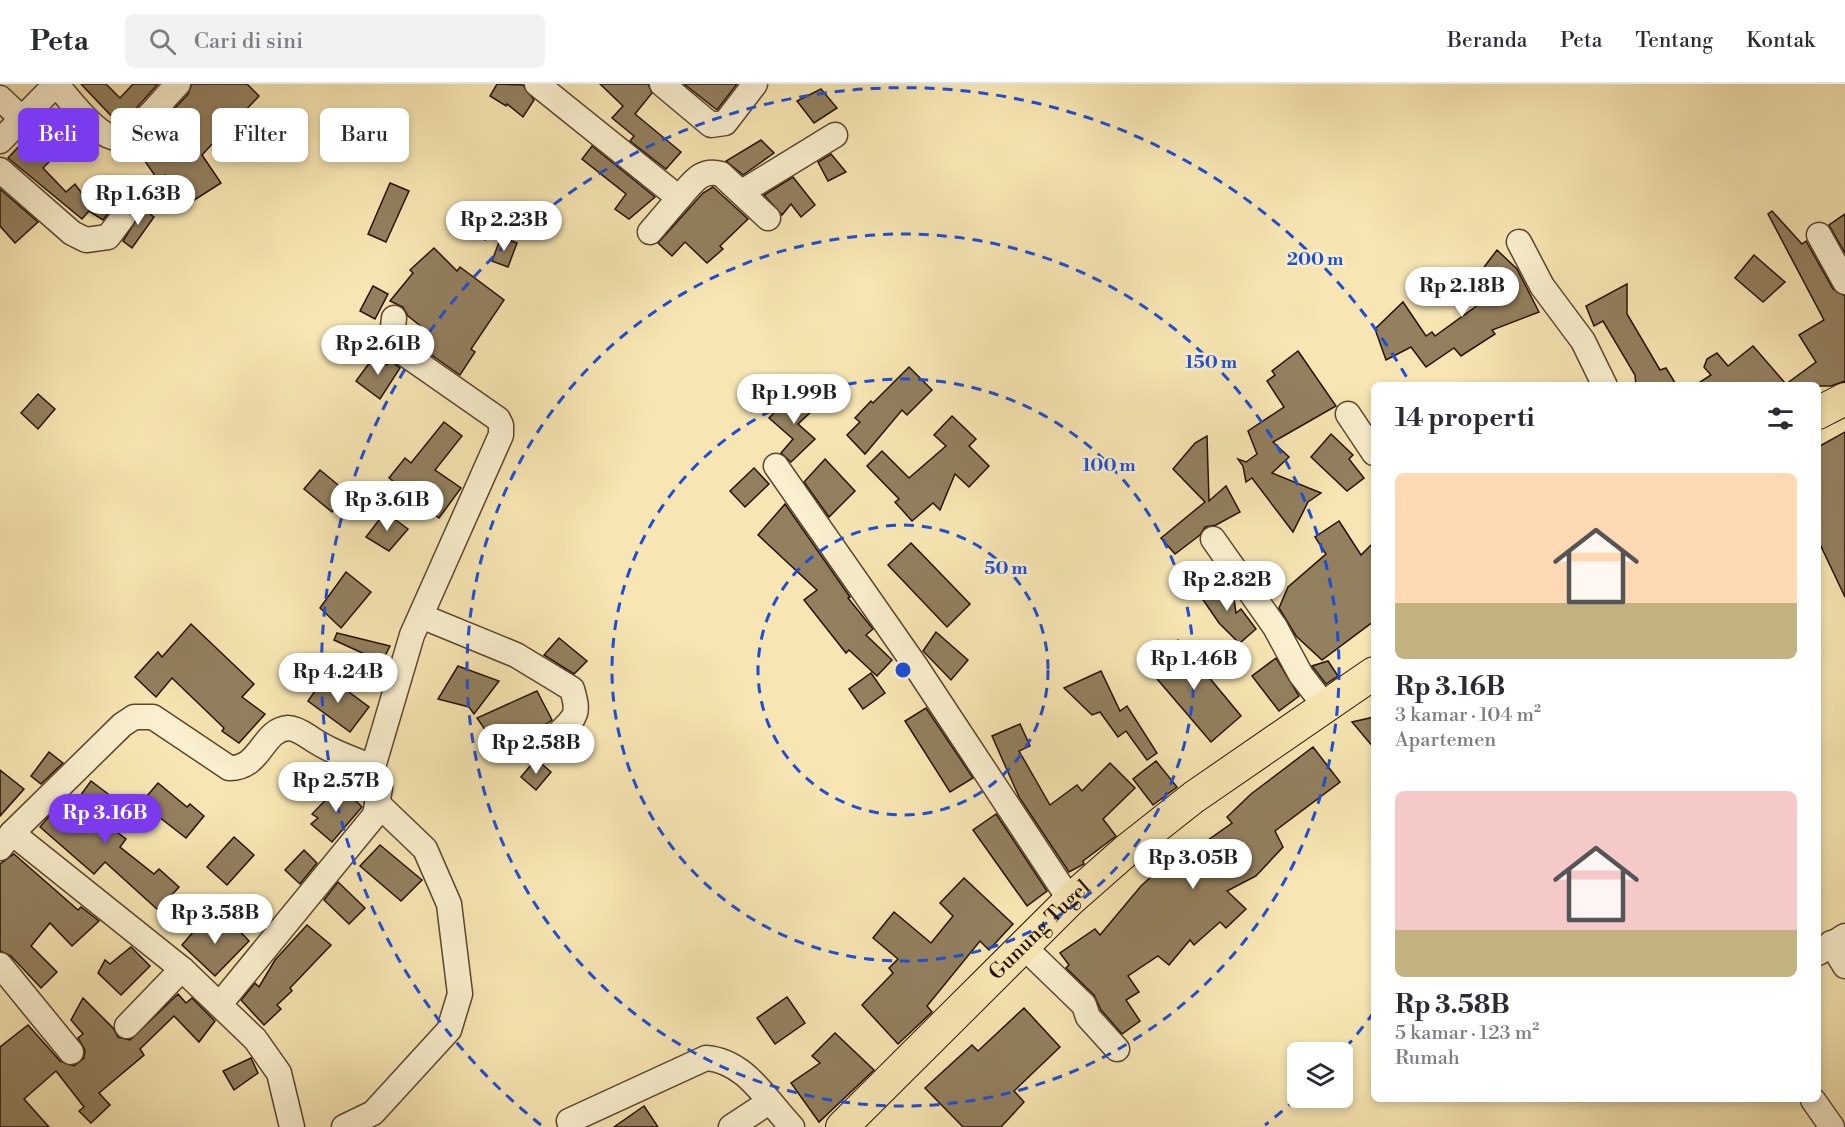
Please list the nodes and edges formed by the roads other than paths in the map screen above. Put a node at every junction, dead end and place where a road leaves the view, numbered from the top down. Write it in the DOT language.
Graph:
graph roads {
  1 [pos="56,84"];
  2 [pos="178,84"];
  3 [pos="537,84"];
  4 [pos="662,84"];
  5 [pos="755,84"];
  6 [pos="0,98"];
  7 [pos="33,108"];
  8 [pos="18,115"];
  9 [pos="18,123"];
  10 [pos="835,135"];
  11 [pos="0,141"];
  12 [pos="0,170"];
  13 [pos="742,192"];
  14 [pos="679,198"];
  15 [pos="123,217"];
  16 [pos="768,218"];
  17 [pos="650,232"];
  18 [pos="1819,235"];
  19 [pos="1519,242"];
  20 [pos="1845,282"];
  21 [pos="394,318"];
  22 [pos="1603,382"];
  23 [pos="1845,399"];
  24 [pos="1821,411"];
  25 [pos="1348,414"];
  26 [pos="1371,448"];
  27 [pos="776,466"];
  28 [pos="1213,539"];
  29 [pos="421,616"];
  30 [pos="1371,675"];
  31 [pos="1325,706"];
  32 [pos="560,732"];
  33 [pos="373,767"];
  34 [pos="377,803"];
  35 [pos="6,840"];
  36 [pos="1070,900"];
  37 [pos="1831,944"];
  38 [pos="1024,947"];
  39 [pos="0,965"];
  40 [pos="1845,966"];
  41 [pos="182,969"];
  42 [pos="220,1004"];
  43 [pos="127,1026"];
  44 [pos="1117,1048"];
  45 [pos="71,1052"];
  46 [pos="769,1101"];
  47 [pos="1815,1102"];
  48 [pos="569,1121"];
  49 [pos="292,1127"];
  50 [pos="344,1127"];
  51 [pos="731,1127"];
  52 [pos="792,1127"];
  53 [pos="842,1127"];
  54 [pos="1832,1127"];
  1 -- 2 [label="street"];
  1 -- 7 [label="street"];
  3 -- 14 [label="street"];
  4 -- 5 [label="street"];
  6 -- 8 [label="street"];
  9 -- 11 [label="street"];
  10 -- 13 [label="street"];
  12 -- 15 [label="street"];
  13 -- 14 [label="street"];
  13 -- 16 [label="street"];
  14 -- 17 [label="street"];
  18 -- 20 [label="street"];
  19 -- 22 [label="street"];
  21 -- 29 [label="street"];
  23 -- 24 [label="main road"];
  25 -- 26 [label="street"];
  27 -- 36 [label="street"];
  28 -- 31 [label="street"];
  29 -- 32 [label="street"];
  29 -- 33 [label="street"];
  30 -- 31 [label="main road, Gunung Tugel"];
  31 -- 36 [label="main road, Gunung Tugel"];
  33 -- 34 [label="street"];
  33 -- 35 [label="street"];
  34 -- 42 [label="street"];
  34 -- 50 [label="street"];
  35 -- 41 [label="street"];
  36 -- 38 [label="main road, Gunung Tugel"];
  37 -- 40 [label="street"];
  38 -- 44 [label="street"];
  38 -- 53 [label="main road, Gunung Tugel"];
  39 -- 45 [label="street"];
  41 -- 42 [label="street"];
  41 -- 43 [label="street"];
  42 -- 49 [label="street"];
  46 -- 48 [label="street"];
  46 -- 51 [label="street"];
  46 -- 52 [label="street"];
  47 -- 54 [label="street"];
}
